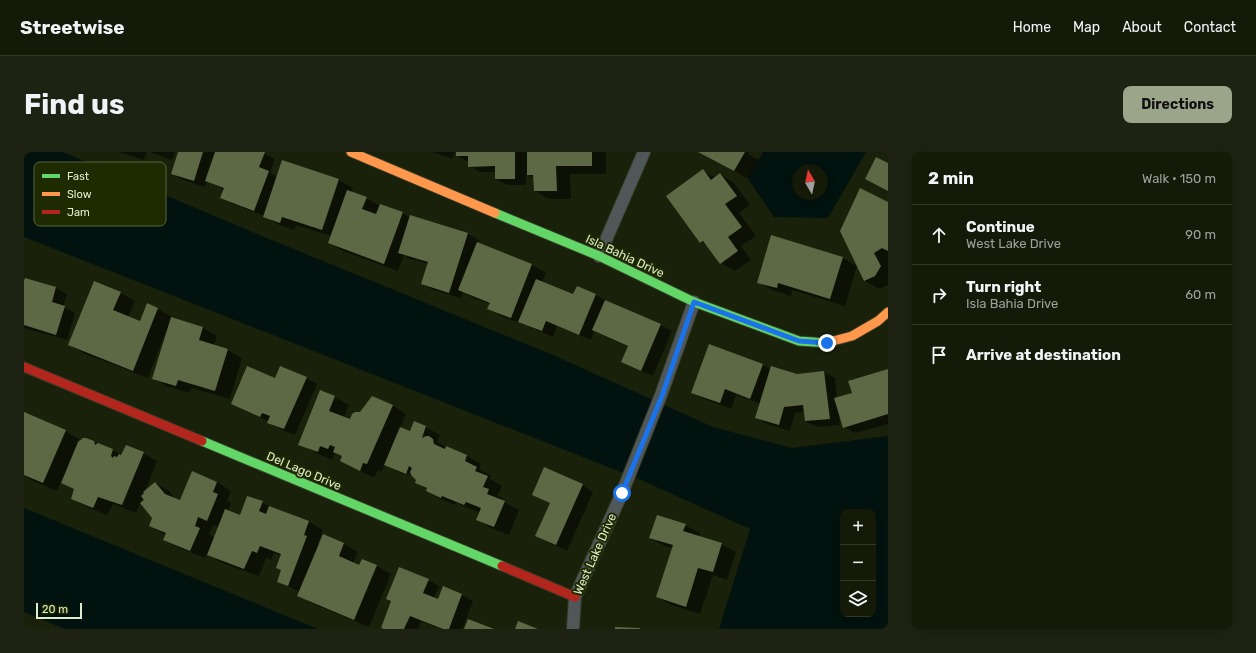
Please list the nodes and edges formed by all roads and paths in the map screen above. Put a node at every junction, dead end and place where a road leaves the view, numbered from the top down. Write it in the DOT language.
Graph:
graph roads {
  1 [pos="351,152"];
  2 [pos="644,152"];
  3 [pos="598,256"];
  4 [pos="694,302"];
  5 [pos="888,312"];
  6 [pos="24,367"];
  7 [pos="575,596"];
  8 [pos="573,629"];
  1 -- 3 [label="street, Isla Bahia Drive"];
  2 -- 3 [label="street"];
  3 -- 4 [label="street, Isla Bahia Drive"];
  4 -- 5 [label="street, Isla Bahia Drive"];
  4 -- 7 [label="street, West Lake Drive"];
  6 -- 7 [label="street, Del Lago Drive"];
  7 -- 8 [label="street, West Lake Drive"];
}
